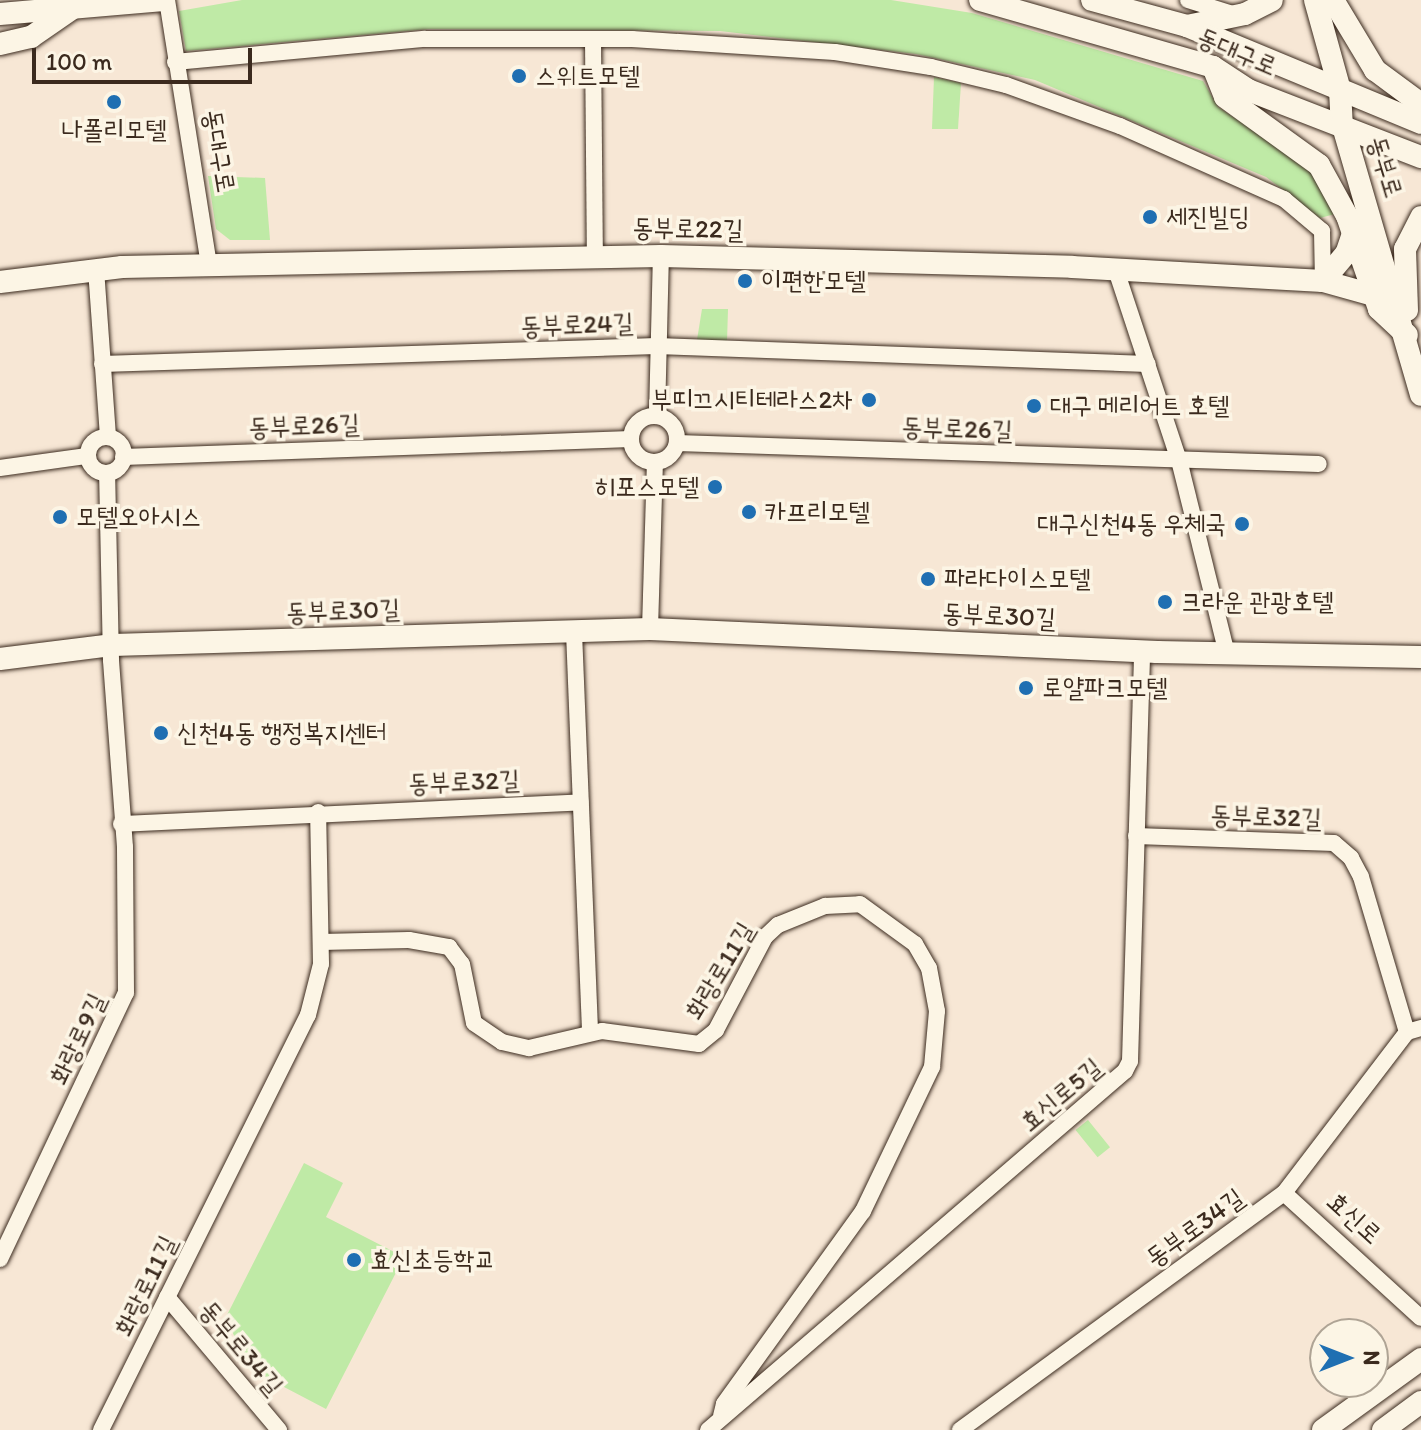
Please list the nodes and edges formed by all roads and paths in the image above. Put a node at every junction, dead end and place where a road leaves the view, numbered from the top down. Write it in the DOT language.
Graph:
graph roads {
  1 [pos="165,0"];
  2 [pos="980,0"];
  3 [pos="1092,0"];
  4 [pos="1188,0"];
  5 [pos="1272,0"];
  6 [pos="1315,0"];
  7 [pos="1333,0"];
  8 [pos="80,3"];
  9 [pos="0,14"];
  10 [pos="1238,16"];
  11 [pos="1187,26"];
  12 [pos="593,39"];
  13 [pos="0,44"];
  14 [pos="175,62"];
  15 [pos="1213,67"];
  16 [pos="1340,90"];
  17 [pos="1421,104"];
  18 [pos="1342,123"];
  19 [pos="1421,123"];
  20 [pos="1421,157"];
  21 [pos="1421,217"];
  22 [pos="1322,231"];
  23 [pos="1352,232"];
  24 [pos="595,255"];
  25 [pos="661,256"];
  26 [pos="209,264"];
  27 [pos="96,269"];
  28 [pos="1116,270"];
  29 [pos="1323,281"];
  30 [pos="0,282"];
  31 [pos="1373,295"];
  32 [pos="1407,335"];
  33 [pos="657,346"];
  34 [pos="102,364"];
  35 [pos="1148,364"];
  36 [pos="1421,395"];
  37 [pos="657,416"];
  38 [pos="108,437"];
  39 [pos="631,439"];
  40 [pos="677,443"];
  41 [pos="87,456"];
  42 [pos="123,457"];
  43 [pos="1179,460"];
  44 [pos="655,463"];
  45 [pos="1319,464"];
  46 [pos="0,468"];
  47 [pos="107,473"];
  48 [pos="650,629"];
  49 [pos="574,632"];
  50 [pos="113,645"];
  51 [pos="1142,651"];
  52 [pos="1227,654"];
  53 [pos="1421,657"];
  54 [pos="0,659"];
  55 [pos="580,802"];
  56 [pos="318,812"];
  57 [pos="121,824"];
  58 [pos="1136,836"];
  59 [pos="321,942"];
  60 [pos="1414,1030"];
  61 [pos="590,1032"];
  62 [pos="1284,1193"];
  63 [pos="0,1259"];
  64 [pos="167,1297"];
  65 [pos="1421,1318"];
  66 [pos="1421,1359"];
  67 [pos="1421,1402"];
  68 [pos="721,1416"];
  69 [pos="101,1430"];
  70 [pos="279,1430"];
  71 [pos="708,1430"];
  72 [pos="960,1430"];
  73 [pos="1323,1430"];
  74 [pos="1383,1430"];
  1 -- 8 [label="main road, 동대구로"];
  1 -- 14 [label="street, 동대구로"];
  2 -- 15 [label="main road, 동대구로"];
  3 -- 11 [label="main road, 동대구로"];
  4 -- 10 [label="street"];
  5 -- 10 [label="main road"];
  6 -- 16 [label="main road, 동부로"];
  7 -- 17 [label="main road"];
  8 -- 9 [label="main road, 동대구로"];
  8 -- 13 [label="main road"];
  10 -- 11 [label="main road"];
  11 -- 16 [label="main road, 동대구로"];
  12 -- 14 [label="street"];
  12 -- 22 [label="street"];
  12 -- 24 [label="street"];
  14 -- 26 [label="street, 동대구로"];
  15 -- 18 [label="main road, 동대구로"];
  15 -- 23 [label="main road"];
  16 -- 18 [label="main road, 동부로"];
  16 -- 19 [label="main road, 동대구로"];
  18 -- 20 [label="main road, 동대구로"];
  18 -- 32 [label="main road, 동부로"];
  21 -- 32 [label="main road"];
  22 -- 23 [label="street"];
  22 -- 29 [label="street"];
  23 -- 29 [label="main road"];
  23 -- 31 [label="main road"];
  24 -- 25 [label="main road, 동부로22길"];
  24 -- 26 [label="main road, 동부로22길"];
  25 -- 28 [label="main road, 동부로22길"];
  25 -- 33 [label="street"];
  26 -- 27 [label="main road, 동부로22길"];
  27 -- 30 [label="main road, 동부로22길"];
  27 -- 34 [label="street"];
  28 -- 29 [label="main road, 동부로22길"];
  28 -- 35 [label="street"];
  29 -- 31 [label="main road, 동부로22길"];
  31 -- 32 [label="main road"];
  32 -- 36 [label="main road, 동부로"];
  33 -- 34 [label="street, 동부로24길"];
  33 -- 35 [label="street, 동부로24길"];
  33 -- 37 [label="street"];
  34 -- 38 [label="street"];
  35 -- 43 [label="street"];
  37 -- 39 [label="street"];
  37 -- 40 [label="street"];
  38 -- 41 [label="street"];
  38 -- 42 [label="street"];
  39 -- 42 [label="street, 동부로26길"];
  39 -- 44 [label="street"];
  40 -- 43 [label="street, 동부로26길"];
  40 -- 44 [label="street"];
  41 -- 46 [label="street"];
  41 -- 47 [label="street"];
  42 -- 47 [label="street"];
  43 -- 45 [label="street, 동부로26길"];
  43 -- 52 [label="street"];
  44 -- 48 [label="street"];
  47 -- 50 [label="street"];
  48 -- 49 [label="main road, 동부로30길"];
  48 -- 51 [label="main road, 동부로30길"];
  49 -- 50 [label="main road, 동부로30길"];
  49 -- 55 [label="street"];
  50 -- 54 [label="main road, 동부로30길"];
  50 -- 57 [label="street"];
  51 -- 52 [label="main road, 동부로30길"];
  51 -- 58 [label="street, 효신로5길"];
  52 -- 53 [label="main road, 동부로30길"];
  55 -- 56 [label="street, 동부로32길"];
  55 -- 61 [label="street"];
  56 -- 57 [label="street, 동부로32길"];
  56 -- 59 [label="street, 화랑로11길"];
  57 -- 63 [label="street, 화랑로9길"];
  58 -- 60 [label="street, 동부로32길"];
  58 -- 68 [label="street, 효신로5길"];
  59 -- 61 [label="street, 화랑로11길"];
  59 -- 64 [label="street, 화랑로11길"];
  60 -- 62 [label="street, 동부로34길"];
  61 -- 68 [label="street, 화랑로11길"];
  62 -- 65 [label="street, 효신로"];
  62 -- 72 [label="street, 동부로34길"];
  64 -- 69 [label="street, 화랑로11길"];
  64 -- 70 [label="street, 동부로34길"];
  66 -- 73 [label="main road"];
  67 -- 74 [label="main road"];
  68 -- 71 [label="street, 효신로5길"];
}
